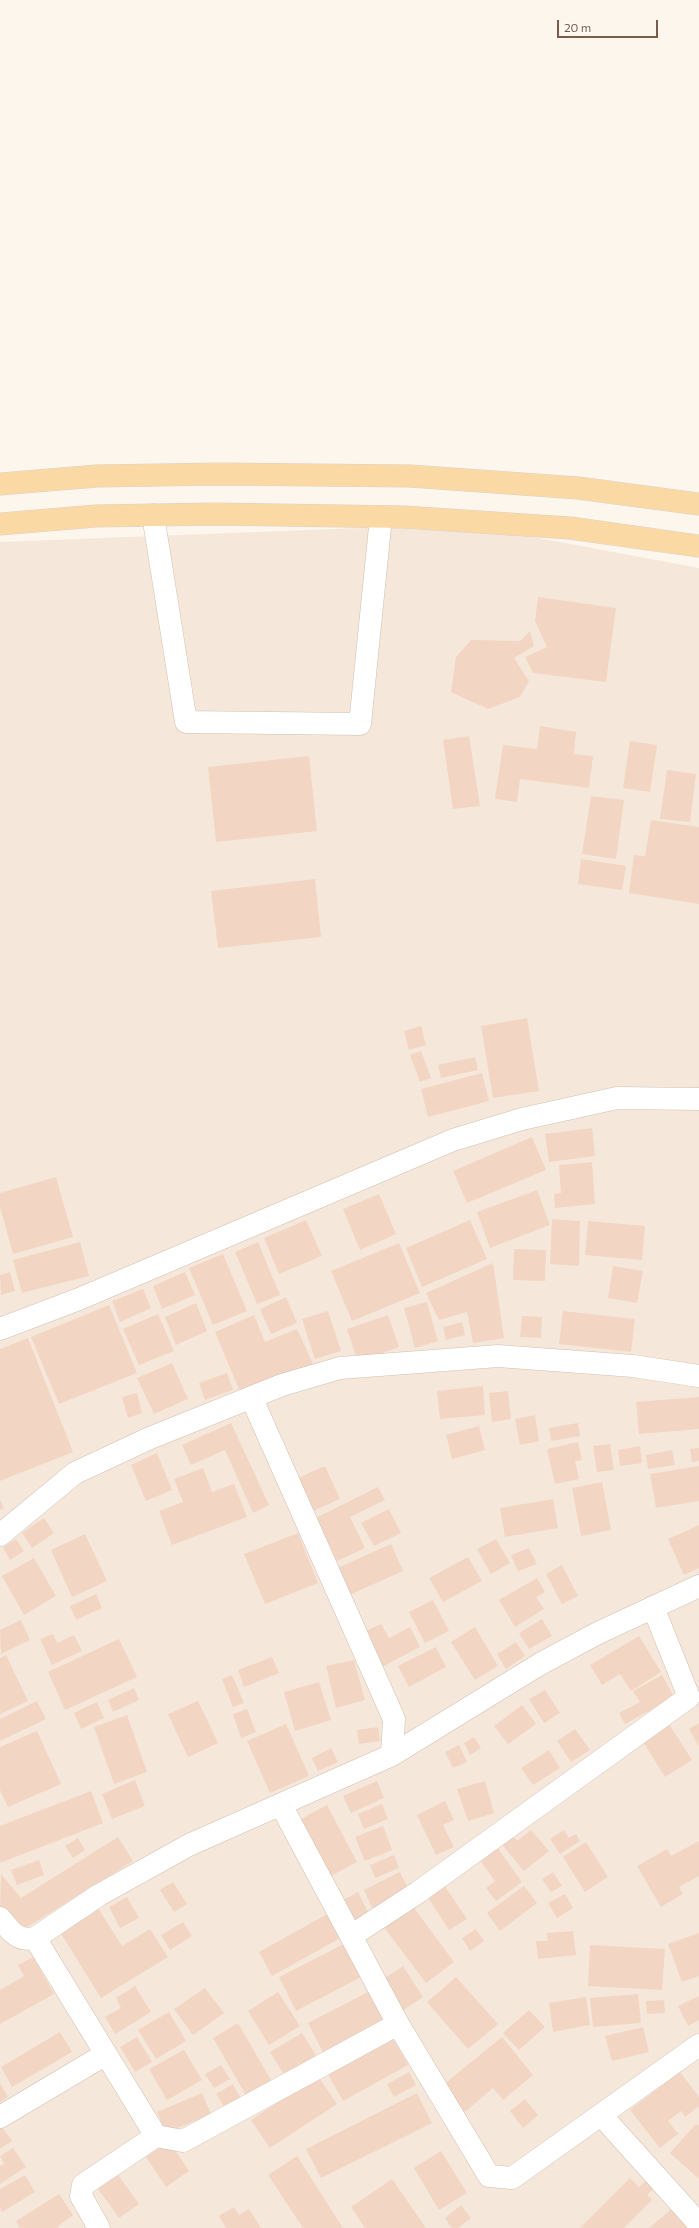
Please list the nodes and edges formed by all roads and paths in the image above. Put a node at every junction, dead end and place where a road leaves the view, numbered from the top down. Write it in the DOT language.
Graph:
graph roads {
  1 [pos="0,484"];
  2 [pos="699,504"];
  3 [pos="153,515"];
  4 [pos="381,517"];
  5 [pos="0,524"];
  6 [pos="699,546"];
  7 [pos="699,1099"];
  8 [pos="0,1329"];
  9 [pos="699,1376"];
  10 [pos="252,1399"];
  11 [pos="0,1535"];
  12 [pos="699,1586"];
  13 [pos="654,1607"];
  14 [pos="392,1754"];
  15 [pos="281,1805"];
  16 [pos="0,1918"];
  17 [pos="351,1936"];
  18 [pos="35,1938"];
  19 [pos="398,2024"];
  20 [pos="699,2045"];
  21 [pos="106,2054"];
  22 [pos="602,2116"];
  23 [pos="0,2117"];
  24 [pos="156,2136"];
  25 [pos="697,2219"];
  26 [pos="99,2228"];
  1 -- 2 [label="main road"];
  3 -- 4 [label="main road"];
  3 -- 4 [label="street"];
  3 -- 5 [label="main road"];
  4 -- 6 [label="main road"];
  7 -- 8 [label="street"];
  9 -- 10 [label="street"];
  10 -- 11 [label="street"];
  10 -- 14 [label="street"];
  12 -- 13 [label="street"];
  13 -- 14 [label="street"];
  13 -- 17 [label="street"];
  14 -- 15 [label="street"];
  15 -- 17 [label="street"];
  15 -- 18 [label="street"];
  16 -- 18 [label="street"];
  17 -- 19 [label="street"];
  18 -- 21 [label="street"];
  19 -- 22 [label="street"];
  19 -- 24 [label="street"];
  20 -- 22 [label="street"];
  21 -- 23 [label="street"];
  21 -- 24 [label="street"];
  22 -- 25 [label="street"];
  24 -- 26 [label="street"];
}
